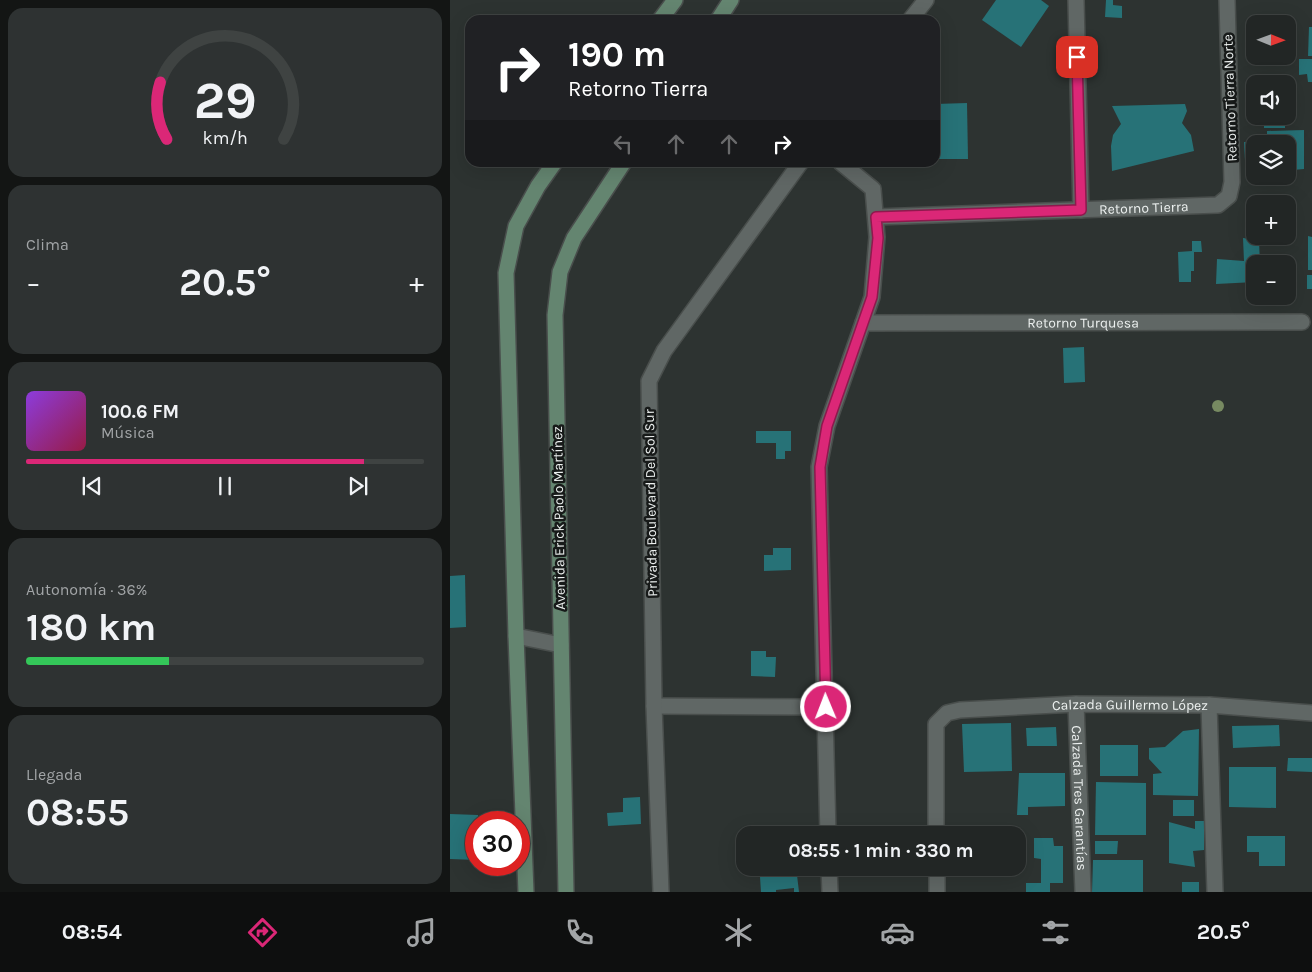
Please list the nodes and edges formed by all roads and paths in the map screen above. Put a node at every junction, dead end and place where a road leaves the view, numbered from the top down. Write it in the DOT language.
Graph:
graph roads {
  1 [pos="675,0"];
  2 [pos="732,0"];
  3 [pos="924,0"];
  4 [pos="1076,0"];
  5 [pos="1227,0"];
  6 [pos="664,15"];
  7 [pos="722,15"];
  8 [pos="914,15"];
  9 [pos="551,167"];
  10 [pos="621,167"];
  11 [pos="797,167"];
  12 [pos="846,167"];
  13 [pos="1229,196"];
  14 [pos="1081,210"];
  15 [pos="876,217"];
  16 [pos="1302,322"];
  17 [pos="863,323"];
  18 [pos="516,636"];
  19 [pos="561,646"];
  20 [pos="1076,704"];
  21 [pos="1209,705"];
  22 [pos="654,706"];
  23 [pos="826,707"];
  24 [pos="1312,713"];
  25 [pos="828,826"];
  26 [pos="936,826"];
  27 [pos="829,876"];
  28 [pos="937,876"];
  29 [pos="526,892"];
  30 [pos="566,892"];
  31 [pos="661,892"];
  32 [pos="830,892"];
  33 [pos="937,892"];
  34 [pos="1083,892"];
  35 [pos="1215,892"];
  1 -- 6 [label="street"];
  2 -- 7 [label="street"];
  3 -- 8 [label="street"];
  4 -- 14 [label="street"];
  5 -- 13 [label="street, Retorno Tierra Norte"];
  9 -- 18 [label="street"];
  10 -- 19 [label="street, Avenida Erick Paolo Martínez"];
  11 -- 22 [label="street, Privada Boulevard Del Sol Sur"];
  12 -- 15 [label="street"];
  13 -- 14 [label="street, Retorno Tierra"];
  14 -- 15 [label="street, Retorno Tierra"];
  15 -- 17 [label="street"];
  16 -- 17 [label="street, Retorno Turquesa"];
  17 -- 23 [label="street"];
  18 -- 19 [label="street"];
  18 -- 29 [label="street"];
  19 -- 30 [label="street, Avenida Erick Paolo Martínez"];
  20 -- 21 [label="street, Calzada Guillermo López"];
  20 -- 26 [label="street, Calzada Guillermo López"];
  20 -- 34 [label="street, Calzada Tres Garantías"];
  21 -- 24 [label="street, Calzada Guillermo López"];
  21 -- 35 [label="street"];
  22 -- 23 [label="street"];
  22 -- 31 [label="street, Privada Boulevard Del Sol Sur"];
  23 -- 25 [label="street"];
  27 -- 32 [label="street"];
  28 -- 33 [label="street"];
}
